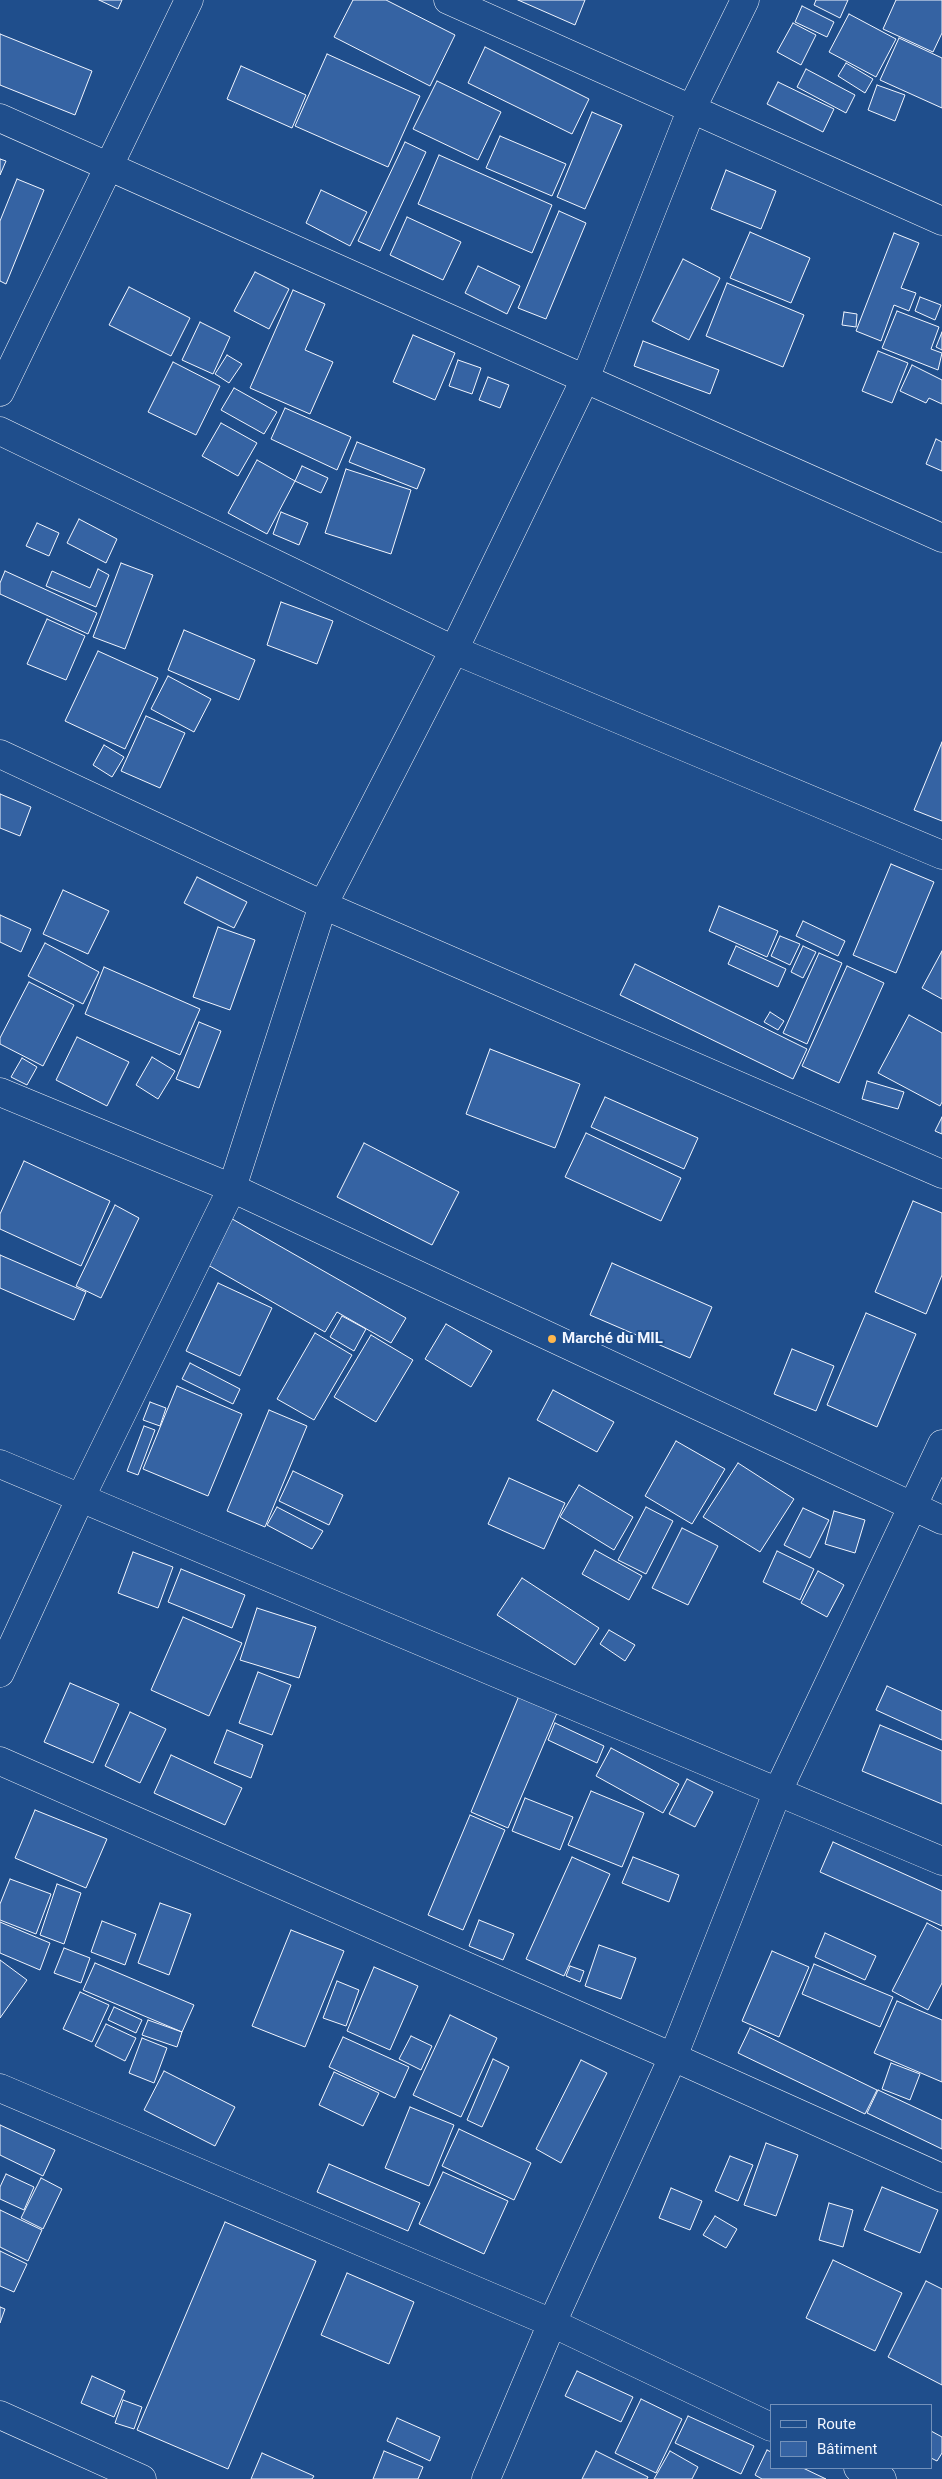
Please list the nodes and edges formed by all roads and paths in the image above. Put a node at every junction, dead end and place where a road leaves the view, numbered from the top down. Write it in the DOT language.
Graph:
graph roads {
  1 [pos="189,0"];
  2 [pos="448,0"];
  3 [pos="745,0"];
  4 [pos="692,108"];
  5 [pos="0,118"];
  6 [pos="109,167"];
  7 [pos="942,221"];
  8 [pos="584,379"];
  9 [pos="0,392"];
  10 [pos="0,431"];
  11 [pos="942,538"];
  12 [pos="454,650"];
  13 [pos="0,754"];
  14 [pos="942,855"];
  15 [pos="323,905"];
  16 [pos="0,1092"];
  17 [pos="942,1174"];
  18 [pos="232,1188"];
  19 [pos="942,1444"];
  20 [pos="0,1464"];
  21 [pos="80,1499"];
  22 [pos="914,1507"];
  23 [pos="942,1520"];
  24 [pos="0,1673"];
  25 [pos="0,1761"];
  26 [pos="778,1793"];
  27 [pos="942,1861"];
  28 [pos="673,2057"];
  29 [pos="0,2088"];
  30 [pos="942,2178"];
  31 [pos="552,2323"];
  32 [pos="0,2415"];
  33 [pos="770,2426"];
  34 [pos="860,2469"];
  35 [pos="142,2479"];
  36 [pos="486,2479"];
  37 [pos="882,2479"];
  1 -- 6 [label="street"];
  2 -- 4 [label="street"];
  3 -- 4 [label="street"];
  4 -- 7 [label="street"];
  4 -- 8 [label="street"];
  5 -- 6 [label="street"];
  6 -- 8 [label="street"];
  6 -- 9 [label="street"];
  8 -- 11 [label="street"];
  8 -- 12 [label="street"];
  10 -- 12 [label="street"];
  12 -- 14 [label="street"];
  12 -- 15 [label="street"];
  13 -- 15 [label="street"];
  15 -- 17 [label="street"];
  15 -- 18 [label="street"];
  16 -- 18 [label="street"];
  18 -- 21 [label="street"];
  18 -- 22 [label="street"];
  19 -- 22 [label="street"];
  20 -- 21 [label="street"];
  21 -- 24 [label="street"];
  21 -- 26 [label="street"];
  22 -- 23 [label="street"];
  22 -- 26 [label="street"];
  25 -- 28 [label="street"];
  26 -- 27 [label="street"];
  26 -- 28 [label="street"];
  28 -- 30 [label="street"];
  28 -- 31 [label="street"];
  29 -- 31 [label="street"];
  31 -- 33 [label="street"];
  31 -- 36 [label="street"];
  32 -- 35 [label="street"];
  34 -- 37 [label="street"];
}
